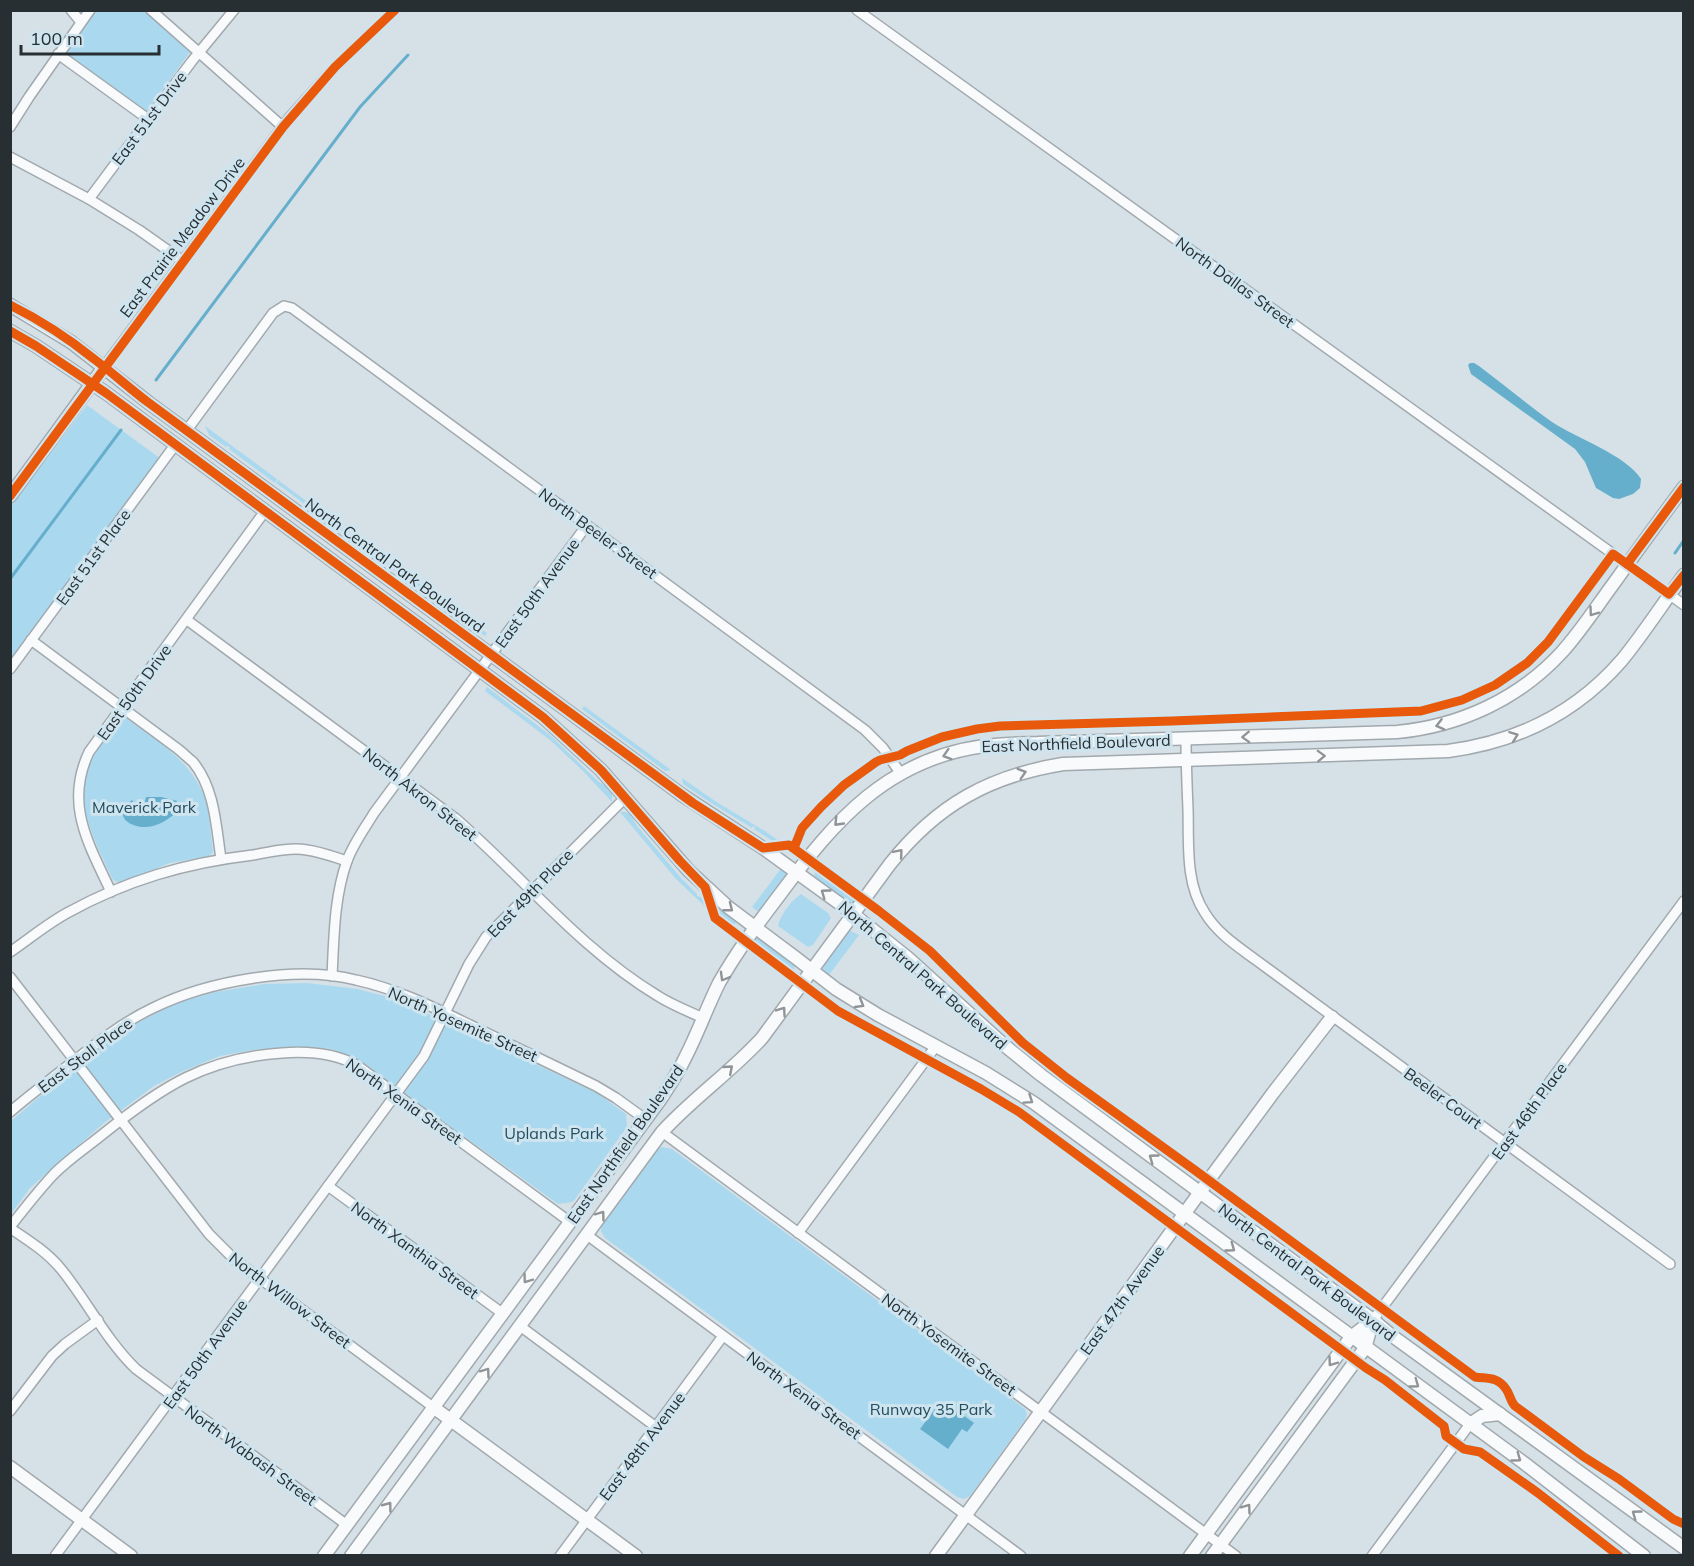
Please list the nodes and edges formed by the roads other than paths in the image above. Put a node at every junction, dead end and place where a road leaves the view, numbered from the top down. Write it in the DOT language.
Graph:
graph roads {
  1 [pos="70,10"];
  2 [pos="90,10"];
  3 [pos="151,10"];
  4 [pos="234,10"];
  5 [pos="395,10"];
  6 [pos="857,10"];
  7 [pos="81,22"];
  8 [pos="198,52"];
  9 [pos="58,54"];
  10 [pos="148,119"];
  11 [pos="10,127"];
  12 [pos="283,127"];
  13 [pos="10,157"];
  14 [pos="89,199"];
  15 [pos="183,261"];
  16 [pos="10,305"];
  17 [pos="10,331"];
  18 [pos="104,367"];
  19 [pos="92,385"];
  20 [pos="187,430"];
  21 [pos="175,445"];
  22 [pos="1683,487"];
  23 [pos="11,495"];
  24 [pos="265,511"];
  25 [pos="587,525"];
  26 [pos="1627,564"];
  27 [pos="1683,575"];
  28 [pos="1669,594"];
  29 [pos="1683,605"];
  30 [pos="186,620"];
  31 [pos="31,640"];
  32 [pos="491,655"];
  33 [pos="10,669"];
  34 [pos="480,669"];
  35 [pos="122,708"];
  36 [pos="1186,739"];
  37 [pos="1186,760"];
  38 [pos="901,774"];
  39 [pos="401,778"];
  40 [pos="626,797"];
  41 [pos="221,859"];
  42 [pos="347,861"];
  43 [pos="797,872"];
  44 [pos="532,891"];
  45 [pos="111,892"];
  46 [pos="1683,901"];
  47 [pos="853,914"];
  48 [pos="755,928"];
  49 [pos="10,952"];
  50 [pos="812,971"];
  51 [pos="332,976"];
  52 [pos="10,977"];
  53 [pos="266,977"];
  54 [pos="446,1014"];
  55 [pos="1332,1017"];
  56 [pos="703,1018"];
  57 [pos="936,1046"];
  58 [pos="75,1060"];
  59 [pos="396,1094"];
  60 [pos="10,1112"];
  61 [pos="121,1119"];
  62 [pos="645,1119"];
  63 [pos="662,1132"];
  64 [pos="1505,1143"];
  65 [pos="328,1186"];
  66 [pos="1200,1192"];
  67 [pos="1185,1214"];
  68 [pos="570,1222"];
  69 [pos="10,1228"];
  70 [pos="798,1233"];
  71 [pos="587,1234"];
  72 [pos="1670,1264"];
  73 [pos="260,1278"];
  74 [pos="502,1313"];
  75 [pos="98,1320"];
  76 [pos="1373,1320"];
  77 [pos="520,1326"];
  78 [pos="723,1336"];
  79 [pos="1350,1337"];
  80 [pos="1365,1348"];
  81 [pos="173,1397"];
  82 [pos="433,1407"];
  83 [pos="10,1411"];
  84 [pos="1041,1412"];
  85 [pos="1500,1414"];
  86 [pos="452,1420"];
  87 [pos="1470,1424"];
  88 [pos="656,1427"];
  89 [pos="10,1467"];
  90 [pos="966,1514"];
  91 [pos="587,1519"];
  92 [pos="82,1520"];
  93 [pos="347,1525"];
  94 [pos="1206,1534"];
  95 [pos="1221,1544"];
  96 [pos="1683,1548"];
  97 [pos="353,1555"];
  98 [pos="55,1556"];
  99 [pos="131,1556"];
  100 [pos="324,1556"];
  101 [pos="560,1556"];
  102 [pos="636,1556"];
  103 [pos="936,1556"];
  104 [pos="1021,1556"];
  105 [pos="1190,1556"];
  106 [pos="1212,1556"];
  107 [pos="1236,1556"];
  108 [pos="1372,1556"];
  109 [pos="1644,1556"];
  1 -- 7 [label="street"];
  2 -- 7 [label="street"];
  3 -- 8 [label="street"];
  4 -- 8 [label="street, East 51st Drive"];
  5 -- 12 [label="street, East Prairie Meadow Drive"];
  6 -- 26 [label="street, North Dallas Street"];
  7 -- 9 [label="street"];
  8 -- 10 [label="street, East 51st Drive"];
  8 -- 12 [label="street"];
  9 -- 10 [label="street"];
  9 -- 11 [label="street"];
  10 -- 14 [label="street, East 51st Drive"];
  12 -- 15 [label="street, East Prairie Meadow Drive"];
  13 -- 14 [label="street"];
  14 -- 15 [label="street"];
  15 -- 18 [label="street, East Prairie Meadow Drive"];
  16 -- 18 [label="main road, North Central Park Boulevard"];
  17 -- 19 [label="main road, North Central Park Boulevard"];
  18 -- 19 [label="main road, East Prairie Meadow Drive"];
  18 -- 20 [label="main road, North Central Park Boulevard"];
  19 -- 21 [label="main road, North Central Park Boulevard"];
  19 -- 23 [label="main road, East Prairie Meadow Drive"];
  20 -- 25 [label="street, North Beeler Street"];
  20 -- 32 [label="main road, North Central Park Boulevard"];
  21 -- 24 [label="main road, North Central Park Boulevard"];
  21 -- 31 [label="street, East 51st Place"];
  22 -- 26 [label="main road"];
  24 -- 30 [label="street, East 50th Drive"];
  24 -- 34 [label="main road, North Central Park Boulevard"];
  25 -- 32 [label="street, East 50th Avenue"];
  25 -- 38 [label="street, North Beeler Street"];
  26 -- 28 [label="street"];
  26 -- 36 [label="main road, East Northfield Boulevard, one-way"];
  27 -- 28 [label="main road"];
  28 -- 29 [label="street"];
  37 -- 28 [label="main road, East Northfield Boulevard, one-way"];
  30 -- 35 [label="street, East 50th Drive"];
  30 -- 39 [label="street, North Akron Street"];
  31 -- 33 [label="street, East 51st Place"];
  31 -- 35 [label="street"];
  32 -- 34 [label="street, East 50th Avenue"];
  32 -- 43 [label="main road, North Central Park Boulevard"];
  34 -- 39 [label="street, East 50th Avenue"];
  34 -- 40 [label="main road, North Central Park Boulevard"];
  35 -- 41 [label="street"];
  35 -- 45 [label="street, East 50th Drive"];
  36 -- 37 [label="street, Beeler Court"];
  36 -- 38 [label="main road, East Northfield Boulevard, one-way"];
  47 -- 37 [label="main road, East Northfield Boulevard, one-way"];
  37 -- 55 [label="street, Beeler Court"];
  38 -- 43 [label="main road, East Northfield Boulevard, one-way"];
  39 -- 42 [label="street, East 50th Avenue"];
  39 -- 44 [label="street, North Akron Street"];
  40 -- 44 [label="street, East 49th Place"];
  40 -- 48 [label="main road, North Central Park Boulevard, one-way"];
  41 -- 42 [label="street"];
  41 -- 45 [label="street"];
  42 -- 51 [label="street, East 50th Avenue"];
  47 -- 43 [label="main road, North Central Park Boulevard, one-way"];
  43 -- 48 [label="main road, East Northfield Boulevard"];
  44 -- 54 [label="street, East 49th Place"];
  44 -- 56 [label="street, North Akron Street"];
  45 -- 49 [label="street"];
  46 -- 64 [label="street, East 46th Place"];
  47 -- 50 [label="main road, East Northfield Boulevard"];
  66 -- 47 [label="main road, North Central Park Boulevard, one-way"];
  48 -- 50 [label="main road, North Central Park Boulevard"];
  48 -- 56 [label="main road, East Northfield Boulevard, one-way"];
  50 -- 57 [label="main road, North Central Park Boulevard, one-way"];
  63 -- 50 [label="main road, East Northfield Boulevard, one-way"];
  51 -- 53 [label="street, North Yosemite Street"];
  51 -- 54 [label="street, North Yosemite Street"];
  52 -- 58 [label="street, North Willow Street"];
  53 -- 58 [label="street, East Stoll Place"];
  54 -- 59 [label="street, East 49th Place"];
  54 -- 62 [label="street, North Yosemite Street"];
  55 -- 64 [label="street, Beeler Court"];
  55 -- 66 [label="main road, East 47th Avenue"];
  56 -- 62 [label="main road, East Northfield Boulevard"];
  57 -- 67 [label="main road, North Central Park Boulevard, one-way"];
  57 -- 70 [label="street"];
  58 -- 60 [label="street, East Stoll Place"];
  58 -- 61 [label="street, North Willow Street"];
  59 -- 61 [label="street, North Xenia Street"];
  59 -- 65 [label="street, East 50th Avenue"];
  59 -- 68 [label="street, North Xenia Street"];
  61 -- 69 [label="street"];
  61 -- 73 [label="street, North Willow Street"];
  62 -- 68 [label="main road, East Northfield Boulevard"];
  63 -- 70 [label="street, North Yosemite Street"];
  71 -- 63 [label="main road, East Northfield Boulevard, one-way"];
  64 -- 72 [label="street, Beeler Court"];
  64 -- 76 [label="street, East 46th Place"];
  65 -- 73 [label="street, East 50th Avenue"];
  65 -- 74 [label="street, North Xanthia Street"];
  66 -- 67 [label="main road, East 47th Avenue"];
  66 -- 76 [label="main road, North Central Park Boulevard"];
  67 -- 79 [label="main road, North Central Park Boulevard, one-way"];
  67 -- 84 [label="main road, East 47th Avenue"];
  68 -- 74 [label="main road, East Northfield Boulevard, one-way"];
  69 -- 75 [label="street, North Wabash Street"];
  70 -- 84 [label="street, North Yosemite Street"];
  71 -- 77 [label="main road, East Northfield Boulevard"];
  71 -- 78 [label="street, North Xenia Street"];
  73 -- 81 [label="street, East 50th Avenue"];
  73 -- 82 [label="street, North Willow Street"];
  74 -- 82 [label="main road, East Northfield Boulevard"];
  75 -- 81 [label="street, North Wabash Street"];
  75 -- 83 [label="street"];
  76 -- 79 [label="main road, East 46th Place"];
  76 -- 80 [label="main road, East 46th Place"];
  76 -- 85 [label="main road, North Central Park Boulevard"];
  86 -- 77 [label="main road, East Northfield Boulevard, one-way"];
  77 -- 88 [label="street"];
  78 -- 88 [label="street, East 48th Avenue"];
  78 -- 90 [label="street, North Xenia Street"];
  79 -- 80 [label="main road, North Central Park Boulevard"];
  79 -- 94 [label="main road, East 46th Place, one-way"];
  80 -- 87 [label="main road, North Central Park Boulevard, one-way"];
  95 -- 80 [label="main road, East 46th Place, one-way"];
  81 -- 92 [label="street, East 50th Avenue"];
  81 -- 93 [label="street, North Wabash Street"];
  82 -- 86 [label="main road, North Willow Street"];
  82 -- 93 [label="main road, East Northfield Boulevard"];
  84 -- 90 [label="main road, East 47th Avenue"];
  84 -- 94 [label="street, North Yosemite Street"];
  85 -- 87 [label="main road"];
  96 -- 85 [label="main road, North Central Park Boulevard, one-way"];
  86 -- 91 [label="main road, North Willow Street"];
  97 -- 86 [label="main road, East Northfield Boulevard, one-way"];
  87 -- 108 [label="street"];
  87 -- 109 [label="main road, North Central Park Boulevard, one-way"];
  88 -- 91 [label="street, East 48th Avenue"];
  89 -- 92 [label="main road"];
  90 -- 103 [label="main road, East 47th Avenue"];
  90 -- 104 [label="street, North Xenia Street"];
  91 -- 101 [label="street, East 48th Avenue"];
  91 -- 102 [label="main road, North Willow Street"];
  92 -- 98 [label="street, East 50th Avenue"];
  92 -- 99 [label="main road"];
  93 -- 100 [label="main road, East Northfield Boulevard"];
  94 -- 95 [label="street, North Yosemite Street"];
  94 -- 105 [label="main road, East 46th Place"];
  95 -- 106 [label="main road, East 46th Place"];
  95 -- 107 [label="street, North Yosemite Street"];
}
